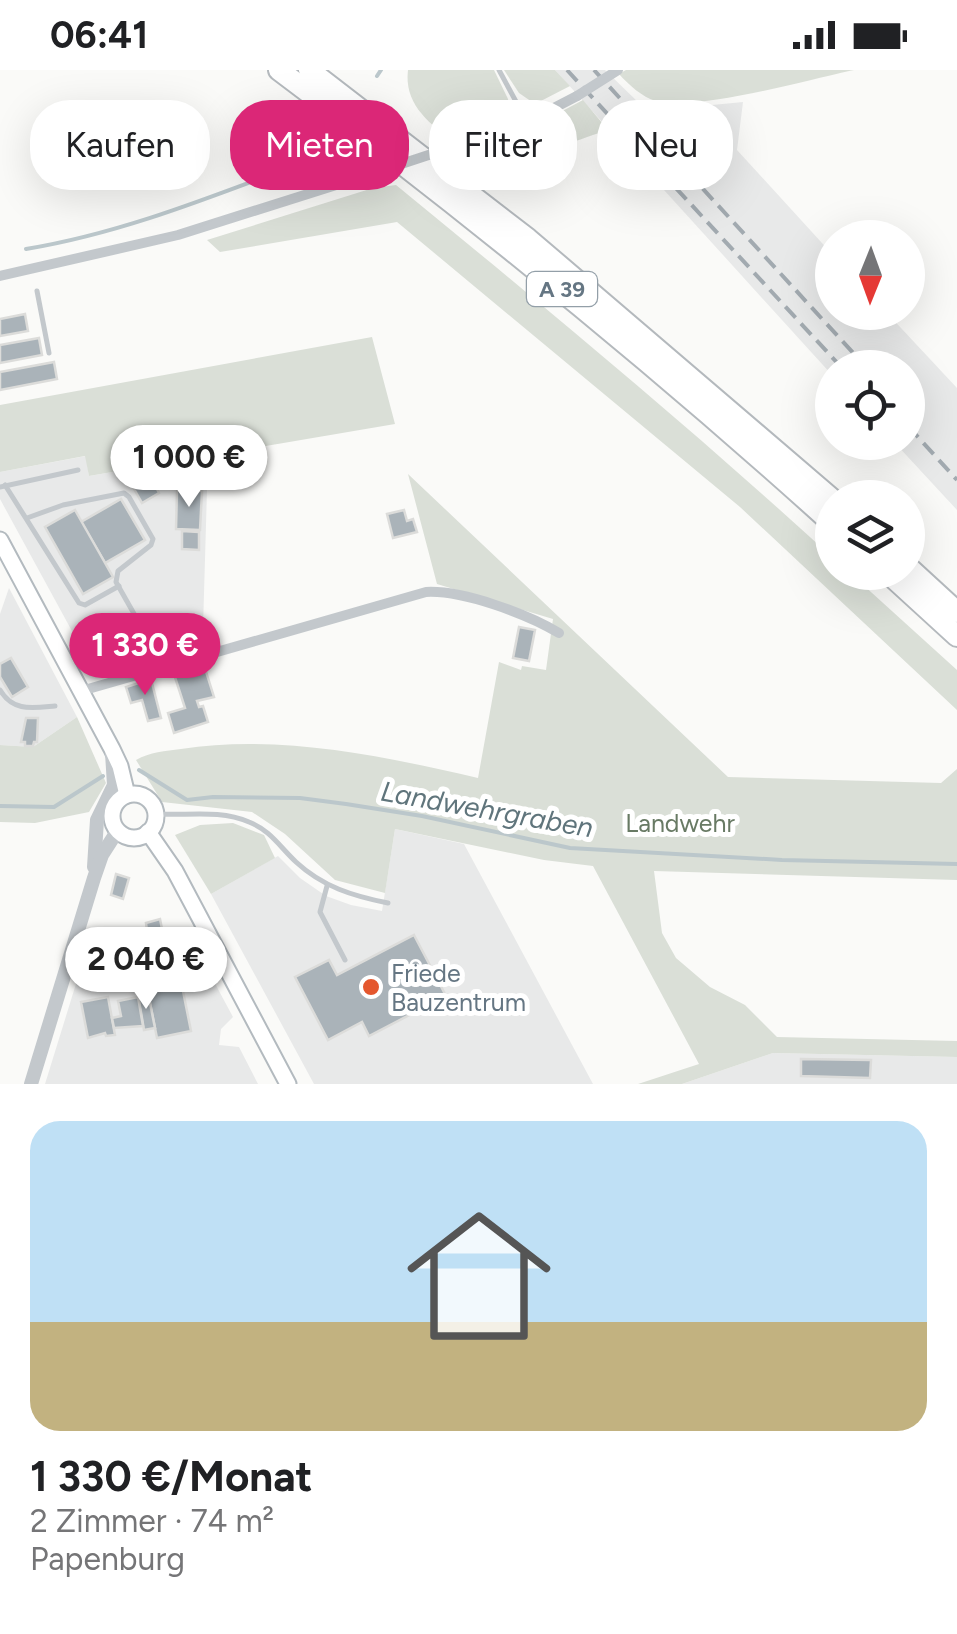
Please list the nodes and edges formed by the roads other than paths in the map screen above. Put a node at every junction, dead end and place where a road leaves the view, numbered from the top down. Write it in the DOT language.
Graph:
graph roads {
  1 [pos="279,70"];
  2 [pos="308,70"];
  3 [pos="498,70"];
  4 [pos="618,70"];
  5 [pos="514,100"];
  6 [pos="569,100"];
  7 [pos="429,155"];
  8 [pos="0,276"];
  9 [pos="37,290"];
  10 [pos="49,353"];
  11 [pos="78,470"];
  12 [pos="815,484"];
  13 [pos="3,486"];
  14 [pos="815,508"];
  15 [pos="27,518"];
  16 [pos="0,540"];
  17 [pos="925,583"];
  18 [pos="118,586"];
  19 [pos="907,590"];
  20 [pos="957,612"];
  21 [pos="559,632"];
  22 [pos="957,636"];
  23 [pos="157,668"];
  24 [pos="0,690"];
  25 [pos="81,690"];
  26 [pos="55,706"];
  27 [pos="112,749"];
  28 [pos="127,795"];
  29 [pos="156,814"];
  30 [pos="118,830"];
  31 [pos="148,832"];
  32 [pos="94,878"];
  33 [pos="327,886"];
  34 [pos="388,903"];
  35 [pos="345,960"];
  36 [pos="31,1084"];
  37 [pos="288,1084"];
  1 -- 14 [label="highway, A 39"];
  2 -- 12 [label="highway, A 39"];
  3 -- 5 [label="lane"];
  4 -- 6 [label="street, bridge"];
  7 -- 8 [label="street, bridge"];
  9 -- 10 [label="lane"];
  11 -- 13 [label="lane"];
  13 -- 15 [label="lane"];
  15 -- 18 [label="lane"];
  15 -- 18 [label="lane"];
  16 -- 25 [label="main road"];
  17 -- 20 [label="highway"];
  18 -- 23 [label="lane"];
  19 -- 22 [label="highway"];
  21 -- 23 [label="street"];
  23 -- 25 [label="street"];
  24 -- 26 [label="lane"];
  25 -- 27 [label="main road"];
  27 -- 28 [label="main road"];
  27 -- 32 [label="street"];
  28 -- 29 [label="main road"];
  28 -- 30 [label="main road"];
  29 -- 31 [label="main road"];
  29 -- 33 [label="lane"];
  30 -- 31 [label="main road"];
  30 -- 32 [label="street"];
  31 -- 37 [label="main road"];
  32 -- 36 [label="street"];
  33 -- 34 [label="lane"];
  33 -- 35 [label="lane"];
}
